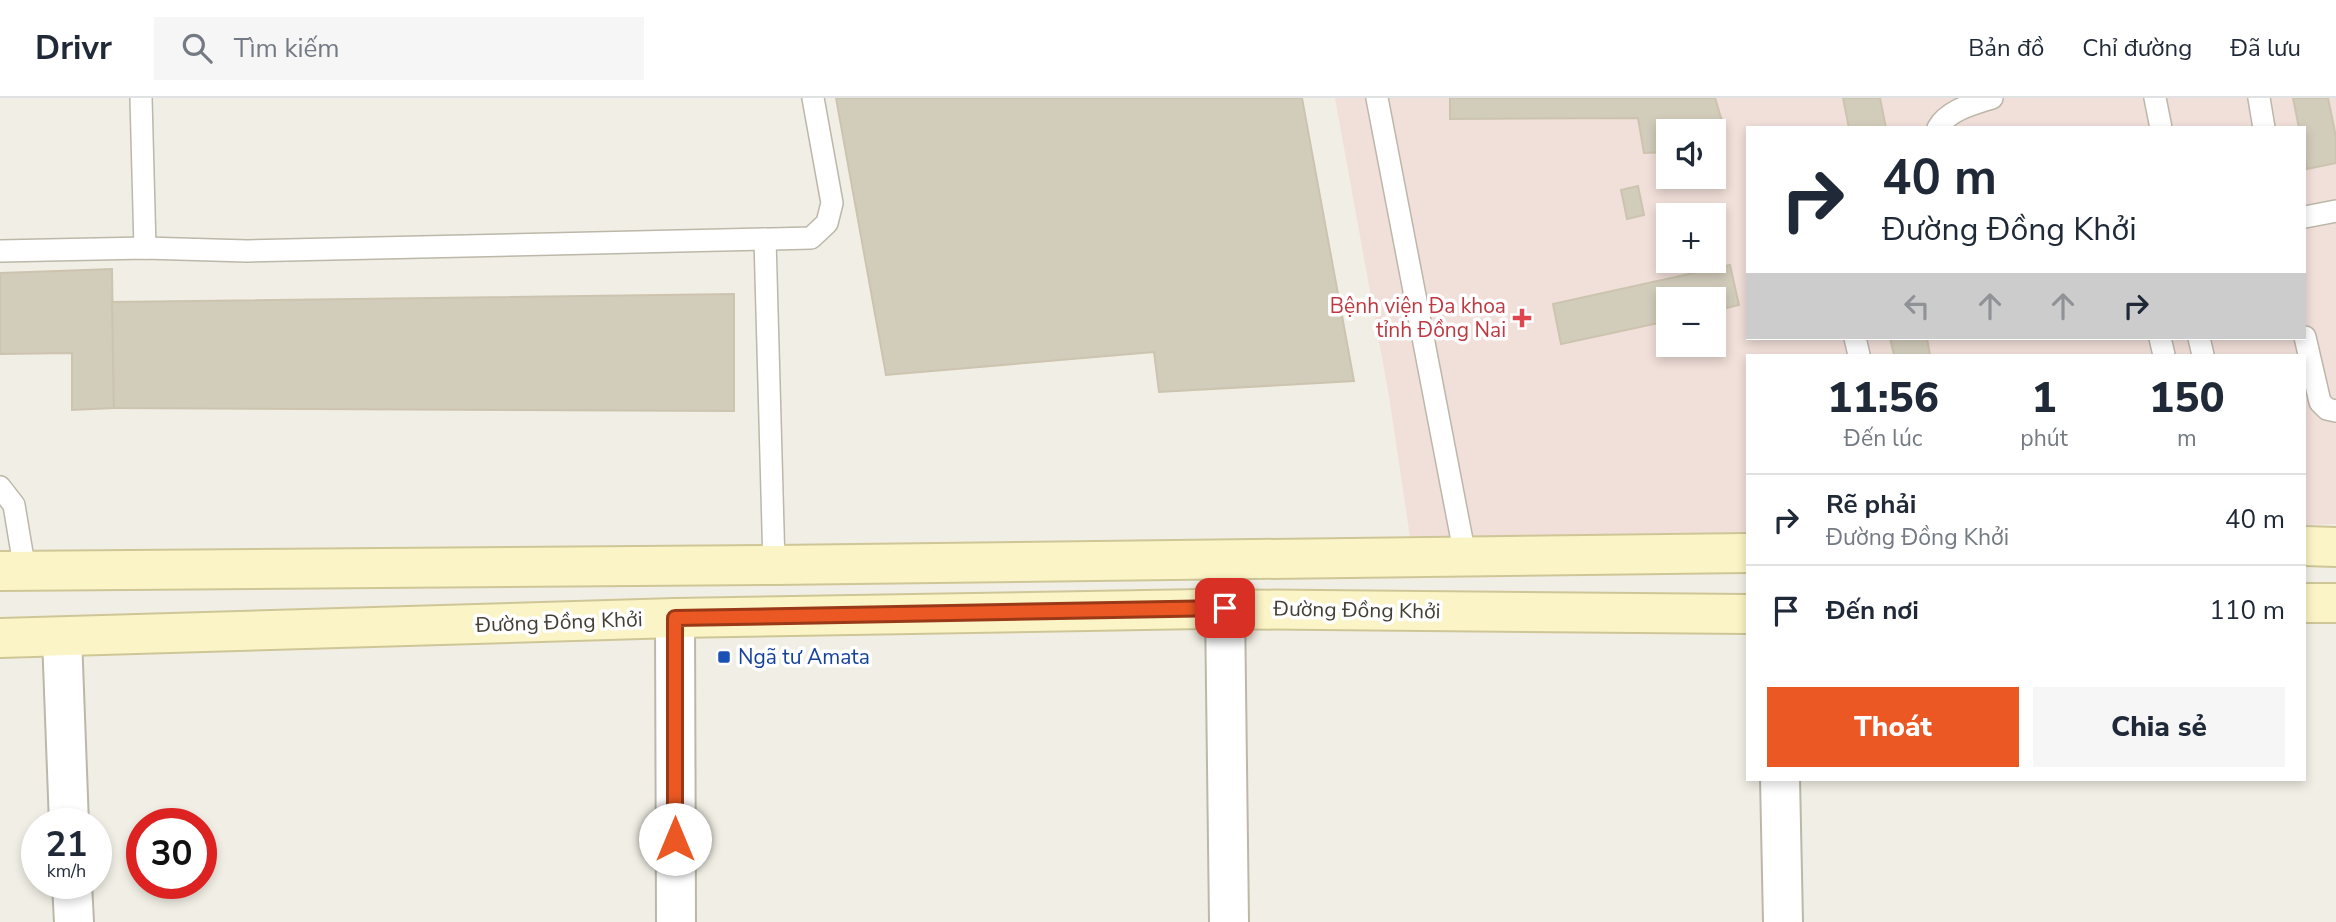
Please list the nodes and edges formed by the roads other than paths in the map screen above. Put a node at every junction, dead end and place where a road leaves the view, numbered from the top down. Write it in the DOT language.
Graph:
graph roads {
  1 [pos="141,98"];
  2 [pos="813,98"];
  3 [pos="1377,98"];
  4 [pos="1992,98"];
  5 [pos="2155,98"];
  6 [pos="2259,98"];
  7 [pos="1939,126"];
  8 [pos="2161,126"];
  9 [pos="2264,126"];
  10 [pos="2336,211"];
  11 [pos="2306,217"];
  12 [pos="765,239"];
  13 [pos="145,248"];
  14 [pos="0,251"];
  15 [pos="2306,340"];
  16 [pos="2336,411"];
  17 [pos="0,487"];
  18 [pos="2306,547"];
  19 [pos="2336,547"];
  20 [pos="1746,553"];
  21 [pos="1465,556"];
  22 [pos="1230,558"];
  23 [pos="774,565"];
  24 [pos="13,571"];
  25 [pos="2306,603"];
  26 [pos="2336,603"];
  27 [pos="1225,608"];
  28 [pos="1746,614"];
  29 [pos="675,618"];
  30 [pos="62,637"];
  31 [pos="0,638"];
  32 [pos="1780,781"];
  33 [pos="68,808"];
  34 [pos="73,899"];
  35 [pos="74,922"];
  36 [pos="676,922"];
  37 [pos="1229,922"];
  38 [pos="1783,922"];
  1 -- 13 [label="lane"];
  2 -- 12 [label="lane"];
  3 -- 21 [label="lane"];
  4 -- 7 [label="lane"];
  5 -- 8 [label="lane"];
  6 -- 9 [label="lane"];
  10 -- 11 [label="lane"];
  12 -- 13 [label="lane"];
  12 -- 23 [label="lane"];
  13 -- 14 [label="lane"];
  15 -- 16 [label="lane"];
  17 -- 24 [label="lane"];
  18 -- 19 [label="main road"];
  20 -- 21 [label="main road"];
  21 -- 22 [label="main road"];
  22 -- 23 [label="main road"];
  22 -- 27 [label="main road"];
  23 -- 24 [label="main road"];
  25 -- 26 [label="main road"];
  27 -- 28 [label="main road, Đường Đồng Khởi"];
  27 -- 29 [label="main road, Đường Đồng Khởi"];
  27 -- 37 [label="street"];
  29 -- 30 [label="main road, Đường Đồng Khởi"];
  29 -- 36 [label="street"];
  30 -- 31 [label="main road, Đường Đồng Khởi"];
  30 -- 33 [label="street"];
  32 -- 38 [label="street"];
  34 -- 35 [label="street"];
}
